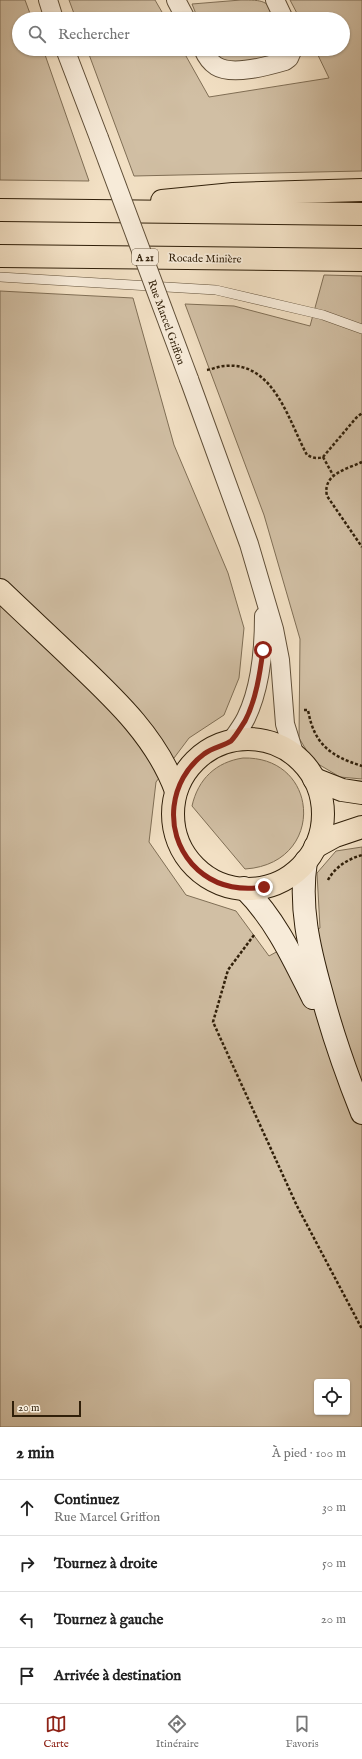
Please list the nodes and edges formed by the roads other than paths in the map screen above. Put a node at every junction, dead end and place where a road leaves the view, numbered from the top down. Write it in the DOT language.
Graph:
graph roads {
  1 [pos="48,0"];
  2 [pos="176,0"];
  3 [pos="275,0"];
  4 [pos="52,12"];
  5 [pos="182,12"];
  6 [pos="281,12"];
  7 [pos="68,56"];
  8 [pos="206,56"];
  9 [pos="290,56"];
  10 [pos="362,190"];
  11 [pos="0,210"];
  12 [pos="75,211"];
  13 [pos="362,214"];
  14 [pos="0,256"];
  15 [pos="362,260"];
  16 [pos="0,278"];
  17 [pos="362,329"];
  18 [pos="0,590"];
  19 [pos="264,597"];
  20 [pos="231,741"];
  21 [pos="295,756"];
  22 [pos="314,779"];
  23 [pos="176,791"];
  24 [pos="362,793"];
  25 [pos="362,827"];
  26 [pos="310,854"];
  27 [pos="244,888"];
  28 [pos="334,1040"];
  29 [pos="362,1113"];
  1 -- 4 [label="street"];
  2 -- 5 [label="street"];
  3 -- 6 [label="street"];
  7 -- 19 [label="street, Rue Marcel Griffon, bridge"];
  8 -- 9 [label="street"];
  10 -- 12 [label="main road"];
  11 -- 12 [label="main road"];
  12 -- 13 [label="main road"];
  14 -- 15 [label="main road, Rocade Minière / A 21"];
  16 -- 17 [label="lane"];
  18 -- 23 [label="main road"];
  19 -- 20 [label="street, Rue Marcel Griffon"];
  19 -- 21 [label="street, Rue Marcel Griffon"];
  20 -- 21 [label="main road"];
  20 -- 23 [label="main road"];
  21 -- 22 [label="main road"];
  22 -- 24 [label="main road"];
  22 -- 26 [label="main road"];
  23 -- 27 [label="main road"];
  25 -- 26 [label="main road"];
  26 -- 27 [label="main road"];
  26 -- 28 [label="main road"];
  27 -- 28 [label="main road"];
  28 -- 29 [label="main road"];
}
